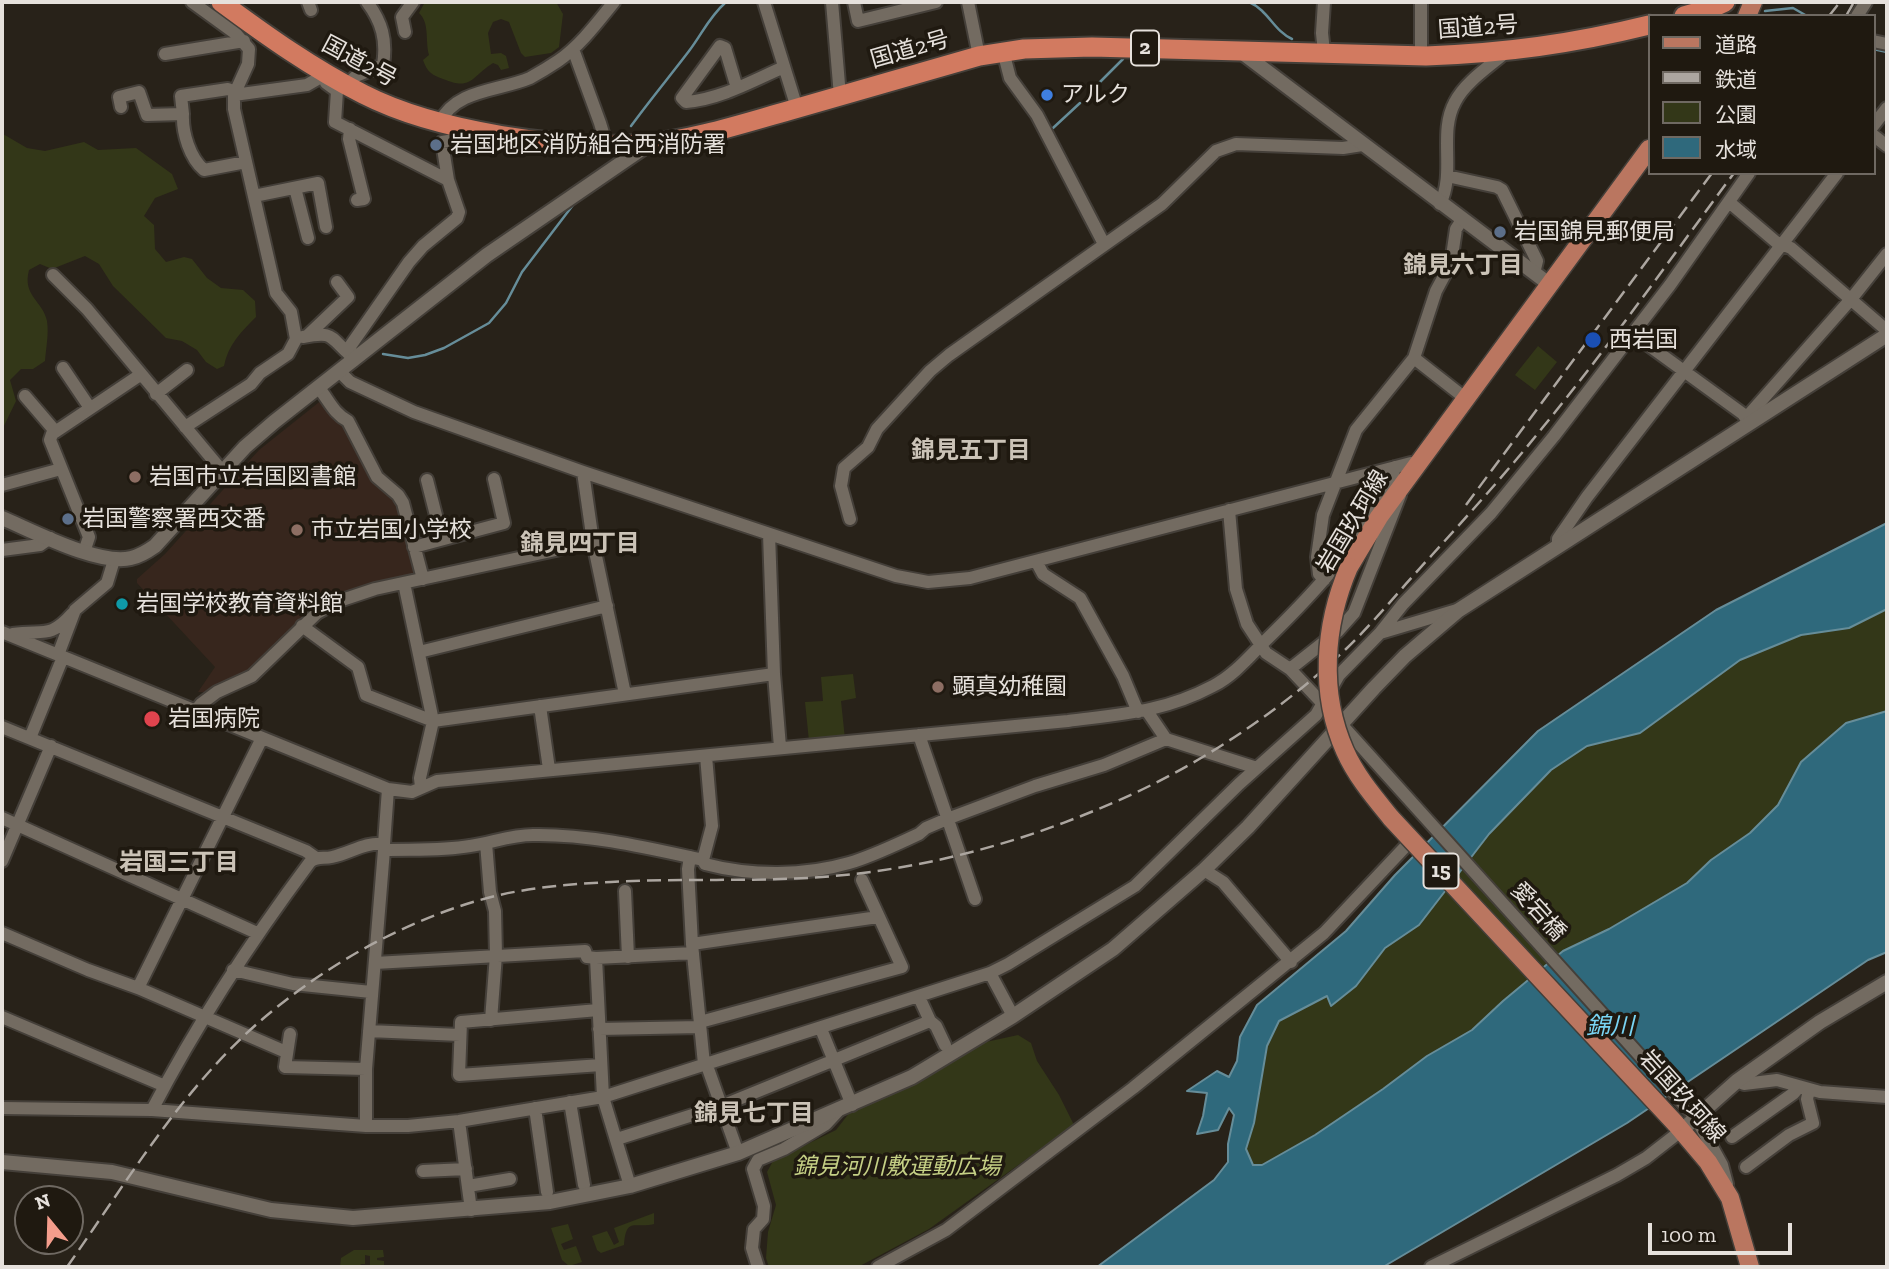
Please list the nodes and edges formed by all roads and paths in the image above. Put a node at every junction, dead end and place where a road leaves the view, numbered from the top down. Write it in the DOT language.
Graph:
graph roads {
  1 [pos="192,2"];
  2 [pos="221,2"];
  3 [pos="367,2"];
  4 [pos="413,2"];
  5 [pos="614,2"];
  6 [pos="764,2"];
  7 [pos="832,2"];
  8 [pos="854,2"];
  9 [pos="936,2"];
  10 [pos="968,2"];
  11 [pos="1324,2"];
  12 [pos="1422,2"];
  13 [pos="1725,2"];
  14 [pos="1691,14"];
  15 [pos="1647,25"];
  16 [pos="719,31"];
  17 [pos="405,32"];
  18 [pos="244,41"];
  19 [pos="725,48"];
  20 [pos="573,49"];
  21 [pos="1239,50"];
  22 [pos="1003,51"];
  23 [pos="1324,52"];
  24 [pos="1506,52"];
  25 [pos="165,54"];
  26 [pos="979,55"];
  27 [pos="1421,56"];
  28 [pos="784,67"];
  29 [pos="323,76"];
  30 [pos="346,85"];
  31 [pos="737,88"];
  32 [pos="234,93"];
  33 [pos="840,96"];
  34 [pos="121,107"];
  35 [pos="797,108"];
  36 [pos="1887,108"];
  37 [pos="183,114"];
  38 [pos="440,122"];
  39 [pos="1875,123"];
  40 [pos="463,127"];
  41 [pos="350,129"];
  42 [pos="649,143"];
  43 [pos="599,145"];
  44 [pos="1362,145"];
  45 [pos="1647,152"];
  46 [pos="246,162"];
  47 [pos="602,174"];
  48 [pos="1748,175"];
  49 [pos="1835,175"];
  50 [pos="1447,176"];
  51 [pos="448,180"];
  52 [pos="295,188"];
  53 [pos="254,197"];
  54 [pos="357,200"];
  55 [pos="1729,202"];
  56 [pos="1440,204"];
  57 [pos="1462,220"];
  58 [pos="326,227"];
  59 [pos="308,237"];
  60 [pos="1104,244"];
  61 [pos="1783,244"];
  62 [pos="1887,254"];
  63 [pos="1534,273"];
  64 [pos="53,275"];
  65 [pos="337,282"];
  66 [pos="1549,284"];
  67 [pos="1852,298"];
  68 [pos="1633,334"];
  69 [pos="1887,335"];
  70 [pos="302,338"];
  71 [pos="351,358"];
  72 [pos="1414,358"];
  73 [pos="63,368"];
  74 [pos="187,370"];
  75 [pos="339,371"];
  76 [pos="1685,371"];
  77 [pos="140,375"];
  78 [pos="318,387"];
  79 [pos="156,394"];
  80 [pos="25,396"];
  81 [pos="1465,398"];
  82 [pos="90,408"];
  83 [pos="1748,420"];
  84 [pos="185,427"];
  85 [pos="55,431"];
  86 [pos="1416,465"];
  87 [pos="1395,467"];
  88 [pos="61,469"];
  89 [pos="223,472"];
  90 [pos="583,472"];
  91 [pos="494,479"];
  92 [pos="427,480"];
  93 [pos="1337,481"];
  94 [pos="1403,484"];
  95 [pos="2,485"];
  96 [pos="1228,510"];
  97 [pos="2,518"];
  98 [pos="850,519"];
  99 [pos="769,534"];
  100 [pos="50,538"];
  101 [pos="442,539"];
  102 [pos="593,542"];
  103 [pos="1558,545"];
  104 [pos="414,547"];
  105 [pos="2,550"];
  106 [pos="85,552"];
  107 [pos="114,560"];
  108 [pos="1036,561"];
  109 [pos="1341,568"];
  110 [pos="423,579"];
  111 [pos="1324,580"];
  112 [pos="404,583"];
  113 [pos="1364,586"];
  114 [pos="607,606"];
  115 [pos="75,610"];
  116 [pos="1459,610"];
  117 [pos="302,626"];
  118 [pos="5,633"];
  119 [pos="1380,633"];
  120 [pos="1261,645"];
  121 [pos="419,652"];
  122 [pos="60,656"];
  123 [pos="1290,669"];
  124 [pos="774,674"];
  125 [pos="625,694"];
  126 [pos="1323,704"];
  127 [pos="540,706"];
  128 [pos="197,710"];
  129 [pos="1143,712"];
  130 [pos="433,721"];
  131 [pos="1341,724"];
  132 [pos="2,727"];
  133 [pos="919,735"];
  134 [pos="30,738"];
  135 [pos="262,738"];
  136 [pos="1166,739"];
  137 [pos="51,746"];
  138 [pos="780,747"];
  139 [pos="706,756"];
  140 [pos="1257,768"];
  141 [pos="548,769"];
  142 [pos="421,787"];
  143 [pos="388,789"];
  144 [pos="223,817"];
  145 [pos="2,818"];
  146 [pos="947,819"];
  147 [pos="17,825"];
  148 [pos="486,843"];
  149 [pos="384,847"];
  150 [pos="1405,847"];
  151 [pos="690,857"];
  152 [pos="316,858"];
  153 [pos="704,860"];
  154 [pos="2,861"];
  155 [pos="1204,870"];
  156 [pos="862,880"];
  157 [pos="625,891"];
  158 [pos="182,898"];
  159 [pos="975,899"];
  160 [pos="878,918"];
  161 [pos="2,933"];
  162 [pos="257,933"];
  163 [pos="692,949"];
  164 [pos="496,955"];
  165 [pos="628,957"];
  166 [pos="596,958"];
  167 [pos="1291,962"];
  168 [pos="375,963"];
  169 [pos="233,970"];
  170 [pos="990,973"];
  171 [pos="1887,982"];
  172 [pos="138,988"];
  173 [pos="371,992"];
  174 [pos="919,997"];
  175 [pos="598,1010"];
  176 [pos="1013,1016"];
  177 [pos="2,1017"];
  178 [pos="203,1018"];
  179 [pos="491,1020"];
  180 [pos="930,1021"];
  181 [pos="700,1024"];
  182 [pos="821,1029"];
  183 [pos="599,1030"];
  184 [pos="369,1031"];
  185 [pos="290,1034"];
  186 [pos="460,1035"];
  187 [pos="945,1045"];
  188 [pos="286,1052"];
  189 [pos="832,1061"];
  190 [pos="705,1064"];
  191 [pos="601,1065"];
  192 [pos="366,1069"];
  193 [pos="1737,1081"];
  194 [pos="165,1086"];
  195 [pos="1804,1089"];
  196 [pos="603,1097"];
  197 [pos="1887,1097"];
  198 [pos="570,1102"];
  199 [pos="722,1106"];
  200 [pos="845,1107"];
  201 [pos="2,1108"];
  202 [pos="535,1108"];
  203 [pos="152,1110"];
  204 [pos="1685,1119"];
  205 [pos="459,1121"];
  206 [pos="366,1126"];
  207 [pos="1732,1137"];
  208 [pos="617,1139"];
  209 [pos="738,1153"];
  210 [pos="2,1162"];
  211 [pos="1746,1167"];
  212 [pos="466,1169"];
  213 [pos="422,1171"];
  214 [pos="510,1179"];
  215 [pos="584,1185"];
  216 [pos="468,1186"];
  217 [pos="630,1186"];
  218 [pos="547,1192"];
  219 [pos="471,1210"];
  220 [pos="1439,1265"];
  221 [pos="758,1267"];
  222 [pos="878,1267"];
  223 [pos="1750,1267"];
  1 -- 18 [label="street"];
  2 -- 29 [label="highway, 国道2号 / 2"];
  3 -- 30 [label="street"];
  4 -- 17 [label="street"];
  5 -- 20 [label="street"];
  6 -- 28 [label="street"];
  7 -- 33 [label="street"];
  8 -- 9 [label="street"];
  10 -- 26 [label="street"];
  11 -- 23 [label="street"];
  12 -- 27 [label="street"];
  13 -- 14 [label="highway"];
  15 -- 24 [label="highway, 国道2号 / 2"];
  16 -- 19 [label="street"];
  18 -- 25 [label="street"];
  18 -- 32 [label="street"];
  19 -- 31 [label="street"];
  19 -- 31 [label="street"];
  20 -- 38 [label="street"];
  20 -- 43 [label="street"];
  21 -- 22 [label="highway, 国道2号 / 2"];
  21 -- 23 [label="highway, 国道2号 / 2"];
  21 -- 44 [label="street"];
  22 -- 26 [label="highway, 国道2号 / 2"];
  22 -- 60 [label="street"];
  23 -- 27 [label="highway, 国道2号 / 2"];
  24 -- 27 [label="highway, 国道2号 / 2"];
  24 -- 50 [label="street"];
  26 -- 33 [label="highway, 国道2号 / 2"];
  28 -- 31 [label="street"];
  28 -- 35 [label="street"];
  29 -- 30 [label="highway, 国道2号 / 2"];
  29 -- 32 [label="street"];
  29 -- 41 [label="street"];
  30 -- 38 [label="highway, 国道2号 / 2"];
  32 -- 37 [label="street"];
  32 -- 46 [label="street"];
  33 -- 35 [label="highway, 国道2号 / 2"];
  34 -- 37 [label="street"];
  35 -- 42 [label="highway, 国道2号 / 2"];
  36 -- 39 [label="street"];
  37 -- 46 [label="street"];
  38 -- 40 [label="highway, 国道2号 / 2"];
  40 -- 43 [label="highway, 国道2号 / 2"];
  40 -- 51 [label="street"];
  41 -- 51 [label="street"];
  41 -- 54 [label="street"];
  42 -- 43 [label="highway, 国道2号 / 2"];
  42 -- 47 [label="street"];
  43 -- 47 [label="street"];
  44 -- 56 [label="street"];
  44 -- 60 [label="street"];
  45 -- 66 [label="main road, 岩国玖珂線 / 15"];
  46 -- 53 [label="street"];
  47 -- 71 [label="street"];
  48 -- 55 [label="street"];
  49 -- 61 [label="street"];
  50 -- 56 [label="street"];
  50 -- 63 [label="street"];
  51 -- 71 [label="street"];
  52 -- 53 [label="street"];
  52 -- 58 [label="street"];
  52 -- 59 [label="street"];
  53 -- 70 [label="street"];
  55 -- 61 [label="street"];
  55 -- 68 [label="street"];
  56 -- 57 [label="street"];
  57 -- 63 [label="street"];
  57 -- 72 [label="street"];
  60 -- 98 [label="street"];
  61 -- 67 [label="street"];
  61 -- 76 [label="street"];
  62 -- 67 [label="street"];
  63 -- 66 [label="street"];
  64 -- 77 [label="street"];
  65 -- 70 [label="street"];
  66 -- 81 [label="main road, 岩国玖珂線 / 15"];
  67 -- 69 [label="street"];
  67 -- 83 [label="street"];
  68 -- 76 [label="street"];
  68 -- 119 [label="street"];
  69 -- 83 [label="street"];
  70 -- 71 [label="street"];
  70 -- 84 [label="street"];
  71 -- 75 [label="street"];
  72 -- 81 [label="street"];
  72 -- 93 [label="street"];
  73 -- 82 [label="street"];
  74 -- 79 [label="street"];
  75 -- 78 [label="street"];
  75 -- 90 [label="street"];
  76 -- 83 [label="street"];
  76 -- 103 [label="street"];
  77 -- 79 [label="street"];
  77 -- 82 [label="street"];
  78 -- 89 [label="street"];
  78 -- 104 [label="street"];
  79 -- 84 [label="street"];
  80 -- 85 [label="street"];
  81 -- 86 [label="main road, 岩国玖珂線 / 15"];
  82 -- 85 [label="street"];
  83 -- 103 [label="street"];
  84 -- 89 [label="street"];
  85 -- 88 [label="street"];
  86 -- 87 [label="street"];
  86 -- 94 [label="main road, 岩国玖珂線 / 15"];
  87 -- 93 [label="street"];
  87 -- 109 [label="street"];
  88 -- 95 [label="street"];
  88 -- 106 [label="street"];
  89 -- 107 [label="street"];
  90 -- 99 [label="street"];
  90 -- 102 [label="street"];
  91 -- 101 [label="street"];
  92 -- 101 [label="street"];
  93 -- 96 [label="street"];
  93 -- 111 [label="street"];
  94 -- 109 [label="main road, 岩国玖珂線 / 15"];
  94 -- 113 [label="street"];
  96 -- 108 [label="street"];
  96 -- 120 [label="street"];
  97 -- 100 [label="street"];
  99 -- 108 [label="street"];
  99 -- 124 [label="street"];
  100 -- 105 [label="street"];
  100 -- 106 [label="street"];
  101 -- 104 [label="street"];
  102 -- 110 [label="street"];
  102 -- 114 [label="street"];
  103 -- 116 [label="street"];
  104 -- 110 [label="street"];
  106 -- 107 [label="street"];
  107 -- 115 [label="street"];
  108 -- 129 [label="street"];
  109 -- 111 [label="street"];
  109 -- 113 [label="street"];
  109 -- 204 [label="main road, 岩国玖珂線 / 15, bridge"];
  110 -- 112 [label="street"];
  111 -- 120 [label="street"];
  112 -- 117 [label="street"];
  112 -- 121 [label="street"];
  113 -- 123 [label="street"];
  114 -- 121 [label="street"];
  114 -- 125 [label="street"];
  115 -- 118 [label="street"];
  115 -- 122 [label="street"];
  116 -- 119 [label="street"];
  116 -- 131 [label="street"];
  117 -- 128 [label="street"];
  117 -- 130 [label="street"];
  118 -- 122 [label="street"];
  119 -- 126 [label="street"];
  120 -- 123 [label="street, 愛宕橋"];
  120 -- 129 [label="street"];
  121 -- 130 [label="street"];
  122 -- 128 [label="street"];
  122 -- 134 [label="street"];
  123 -- 126 [label="street, 愛宕橋"];
  124 -- 125 [label="street"];
  124 -- 138 [label="street"];
  125 -- 127 [label="street"];
  126 -- 131 [label="street, 愛宕橋"];
  126 -- 140 [label="street"];
  127 -- 130 [label="street"];
  127 -- 141 [label="street"];
  128 -- 135 [label="street"];
  129 -- 133 [label="street"];
  129 -- 136 [label="street"];
  130 -- 142 [label="street"];
  131 -- 155 [label="street"];
  131 -- 204 [label="street, 愛宕橋"];
  132 -- 134 [label="street"];
  133 -- 138 [label="street"];
  133 -- 146 [label="street"];
  134 -- 137 [label="street"];
  135 -- 143 [label="street"];
  135 -- 144 [label="street"];
  136 -- 140 [label="street"];
  136 -- 146 [label="street"];
  137 -- 144 [label="street"];
  137 -- 147 [label="street"];
  138 -- 139 [label="street"];
  139 -- 141 [label="street"];
  139 -- 153 [label="street"];
  140 -- 170 [label="street"];
  141 -- 142 [label="street"];
  142 -- 143 [label="street"];
  143 -- 149 [label="street"];
  144 -- 152 [label="street"];
  144 -- 158 [label="street"];
  145 -- 147 [label="street"];
  146 -- 153 [label="street"];
  146 -- 159 [label="street"];
  147 -- 154 [label="street"];
  147 -- 158 [label="street"];
  148 -- 149 [label="street"];
  148 -- 151 [label="street"];
  148 -- 164 [label="street"];
  149 -- 152 [label="street"];
  149 -- 168 [label="street"];
  150 -- 167 [label="street"];
  151 -- 153 [label="street"];
  151 -- 163 [label="street"];
  152 -- 162 [label="street"];
  155 -- 167 [label="street"];
  155 -- 176 [label="street"];
  156 -- 160 [label="street"];
  157 -- 165 [label="street"];
  158 -- 162 [label="street"];
  158 -- 172 [label="street"];
  160 -- 163 [label="street"];
  160 -- 181 [label="street"];
  161 -- 172 [label="street"];
  162 -- 169 [label="street"];
  163 -- 165 [label="street"];
  163 -- 181 [label="street"];
  164 -- 166 [label="street"];
  164 -- 168 [label="street"];
  164 -- 179 [label="street"];
  165 -- 166 [label="street"];
  166 -- 175 [label="street"];
  167 -- 222 [label="street"];
  168 -- 173 [label="street"];
  169 -- 173 [label="street"];
  169 -- 178 [label="street"];
  170 -- 174 [label="street"];
  170 -- 176 [label="street"];
  171 -- 193 [label="street"];
  172 -- 178 [label="street"];
  173 -- 184 [label="street"];
  174 -- 180 [label="street"];
  174 -- 182 [label="street"];
  175 -- 179 [label="street"];
  175 -- 183 [label="street"];
  176 -- 200 [label="street"];
  177 -- 194 [label="street"];
  178 -- 188 [label="street"];
  178 -- 194 [label="street"];
  179 -- 186 [label="street"];
  180 -- 187 [label="street"];
  180 -- 189 [label="street"];
  181 -- 183 [label="street"];
  181 -- 190 [label="street"];
  182 -- 189 [label="street"];
  182 -- 190 [label="street"];
  183 -- 191 [label="street"];
  184 -- 186 [label="street"];
  184 -- 192 [label="street"];
  185 -- 188 [label="street"];
  186 -- 191 [label="street"];
  188 -- 192 [label="street"];
  189 -- 199 [label="street"];
  189 -- 200 [label="street"];
  190 -- 196 [label="street"];
  190 -- 199 [label="street"];
  191 -- 196 [label="street"];
  192 -- 206 [label="street"];
  193 -- 195 [label="street"];
  193 -- 204 [label="street"];
  194 -- 203 [label="street"];
  195 -- 197 [label="street"];
  195 -- 207 [label="street"];
  195 -- 211 [label="street"];
  196 -- 198 [label="street"];
  196 -- 208 [label="street"];
  198 -- 202 [label="street"];
  198 -- 215 [label="street"];
  199 -- 208 [label="street"];
  199 -- 209 [label="street"];
  200 -- 209 [label="street"];
  200 -- 221 [label="street"];
  201 -- 203 [label="street"];
  202 -- 205 [label="street"];
  202 -- 218 [label="street"];
  203 -- 206 [label="street"];
  204 -- 220 [label="street"];
  204 -- 223 [label="main road, 岩国玖珂線 / 15"];
  205 -- 206 [label="street"];
  205 -- 212 [label="street"];
  208 -- 217 [label="street"];
  209 -- 217 [label="street"];
  210 -- 219 [label="street"];
  212 -- 213 [label="street"];
  212 -- 216 [label="street"];
  214 -- 216 [label="street"];
  216 -- 219 [label="street"];
  217 -- 219 [label="street"];
}
